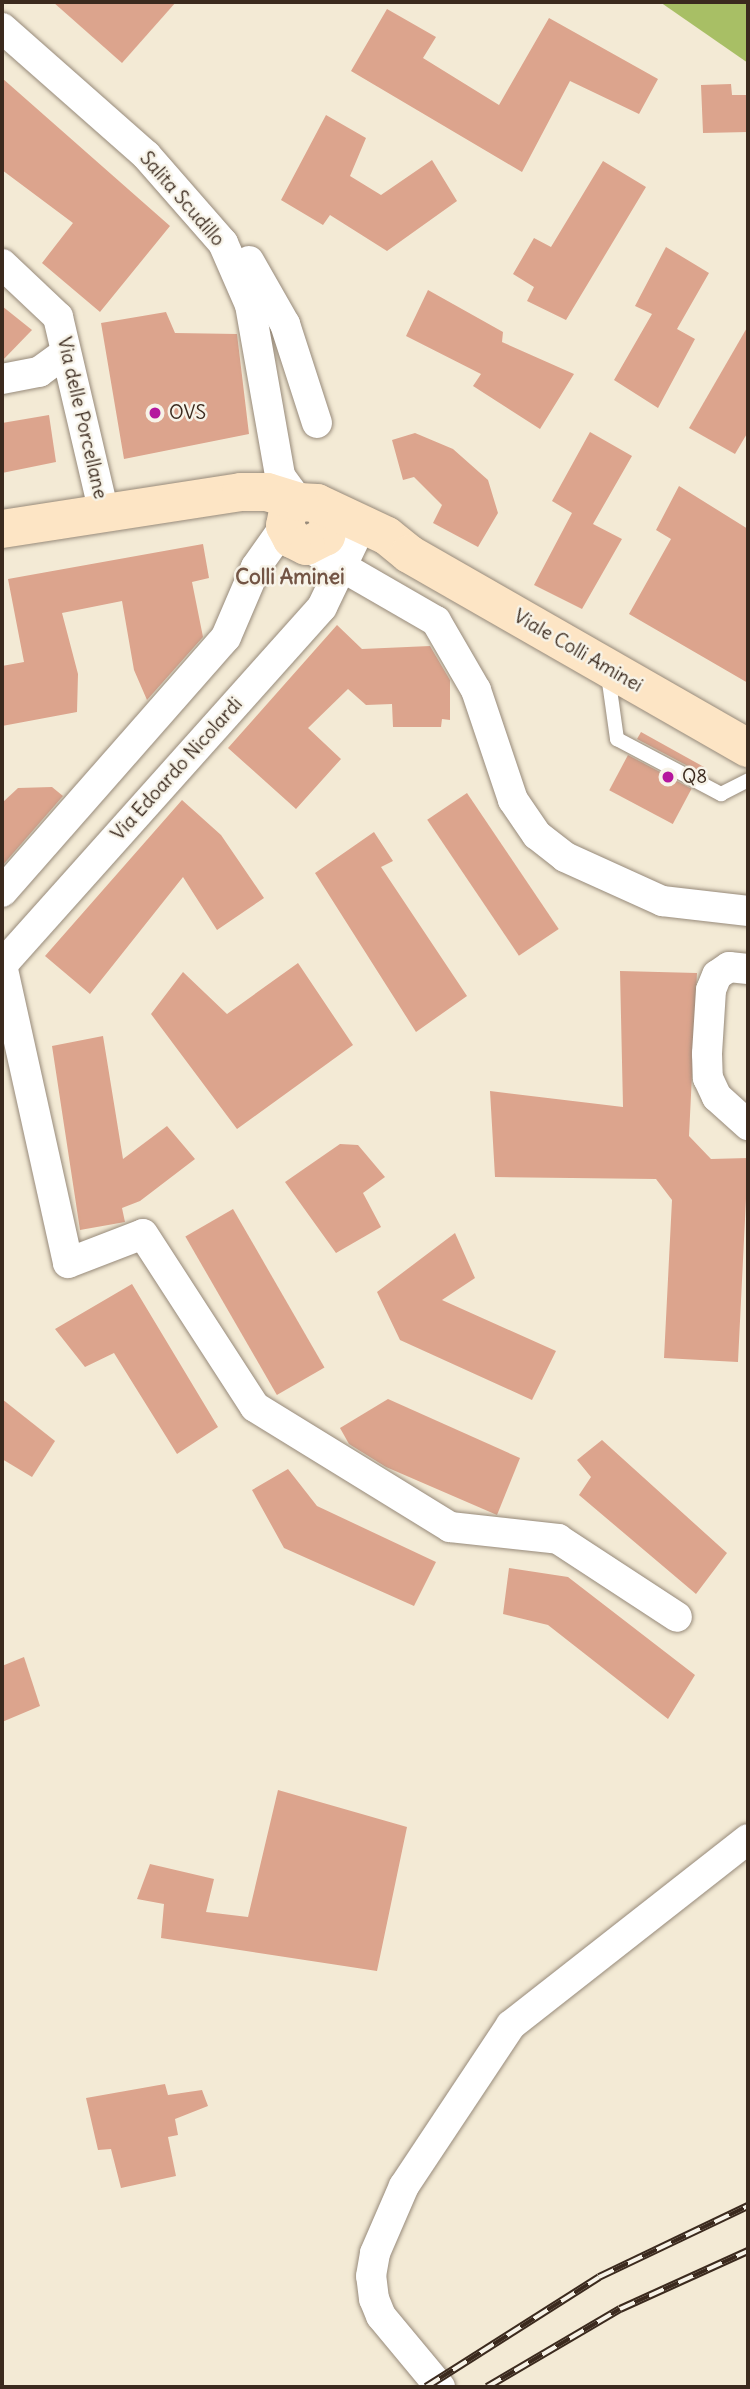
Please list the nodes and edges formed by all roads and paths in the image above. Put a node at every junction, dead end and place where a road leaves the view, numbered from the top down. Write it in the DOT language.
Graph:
graph roads {
  1 [pos="2,28"];
  2 [pos="223,243"];
  3 [pos="2,264"];
  4 [pos="65,353"];
  5 [pos="2,379"];
  6 [pos="317,423"];
  7 [pos="104,513"];
  8 [pos="2,529"];
  9 [pos="318,533"];
  10 [pos="606,667"];
  11 [pos="748,748"];
  12 [pos="748,780"];
  13 [pos="2,892"];
  14 [pos="748,911"];
  15 [pos="2,965"];
  16 [pos="748,969"];
  17 [pos="748,1125"];
  18 [pos="677,1618"];
  19 [pos="748,1839"];
  20 [pos="440,2387"];
  1 -- 2 [label="street, Salita Scudillo"];
  2 -- 6 [label="street"];
  2 -- 9 [label="street, Salita Scudillo"];
  3 -- 4 [label="street, Via delle Porcellane"];
  4 -- 5 [label="street"];
  4 -- 7 [label="street, Via delle Porcellane"];
  7 -- 8 [label="main road, Viale Colli Aminei"];
  7 -- 9 [label="main road, Viale Colli Aminei"];
  9 -- 10 [label="main road, Viale Colli Aminei"];
  9 -- 13 [label="street"];
  9 -- 14 [label="street"];
  9 -- 15 [label="street, Via Edoardo Nicolardi"];
  10 -- 11 [label="main road, Viale Colli Aminei"];
  10 -- 12 [label="lane"];
  15 -- 18 [label="street"];
  16 -- 17 [label="street"];
  19 -- 20 [label="street"];
}
